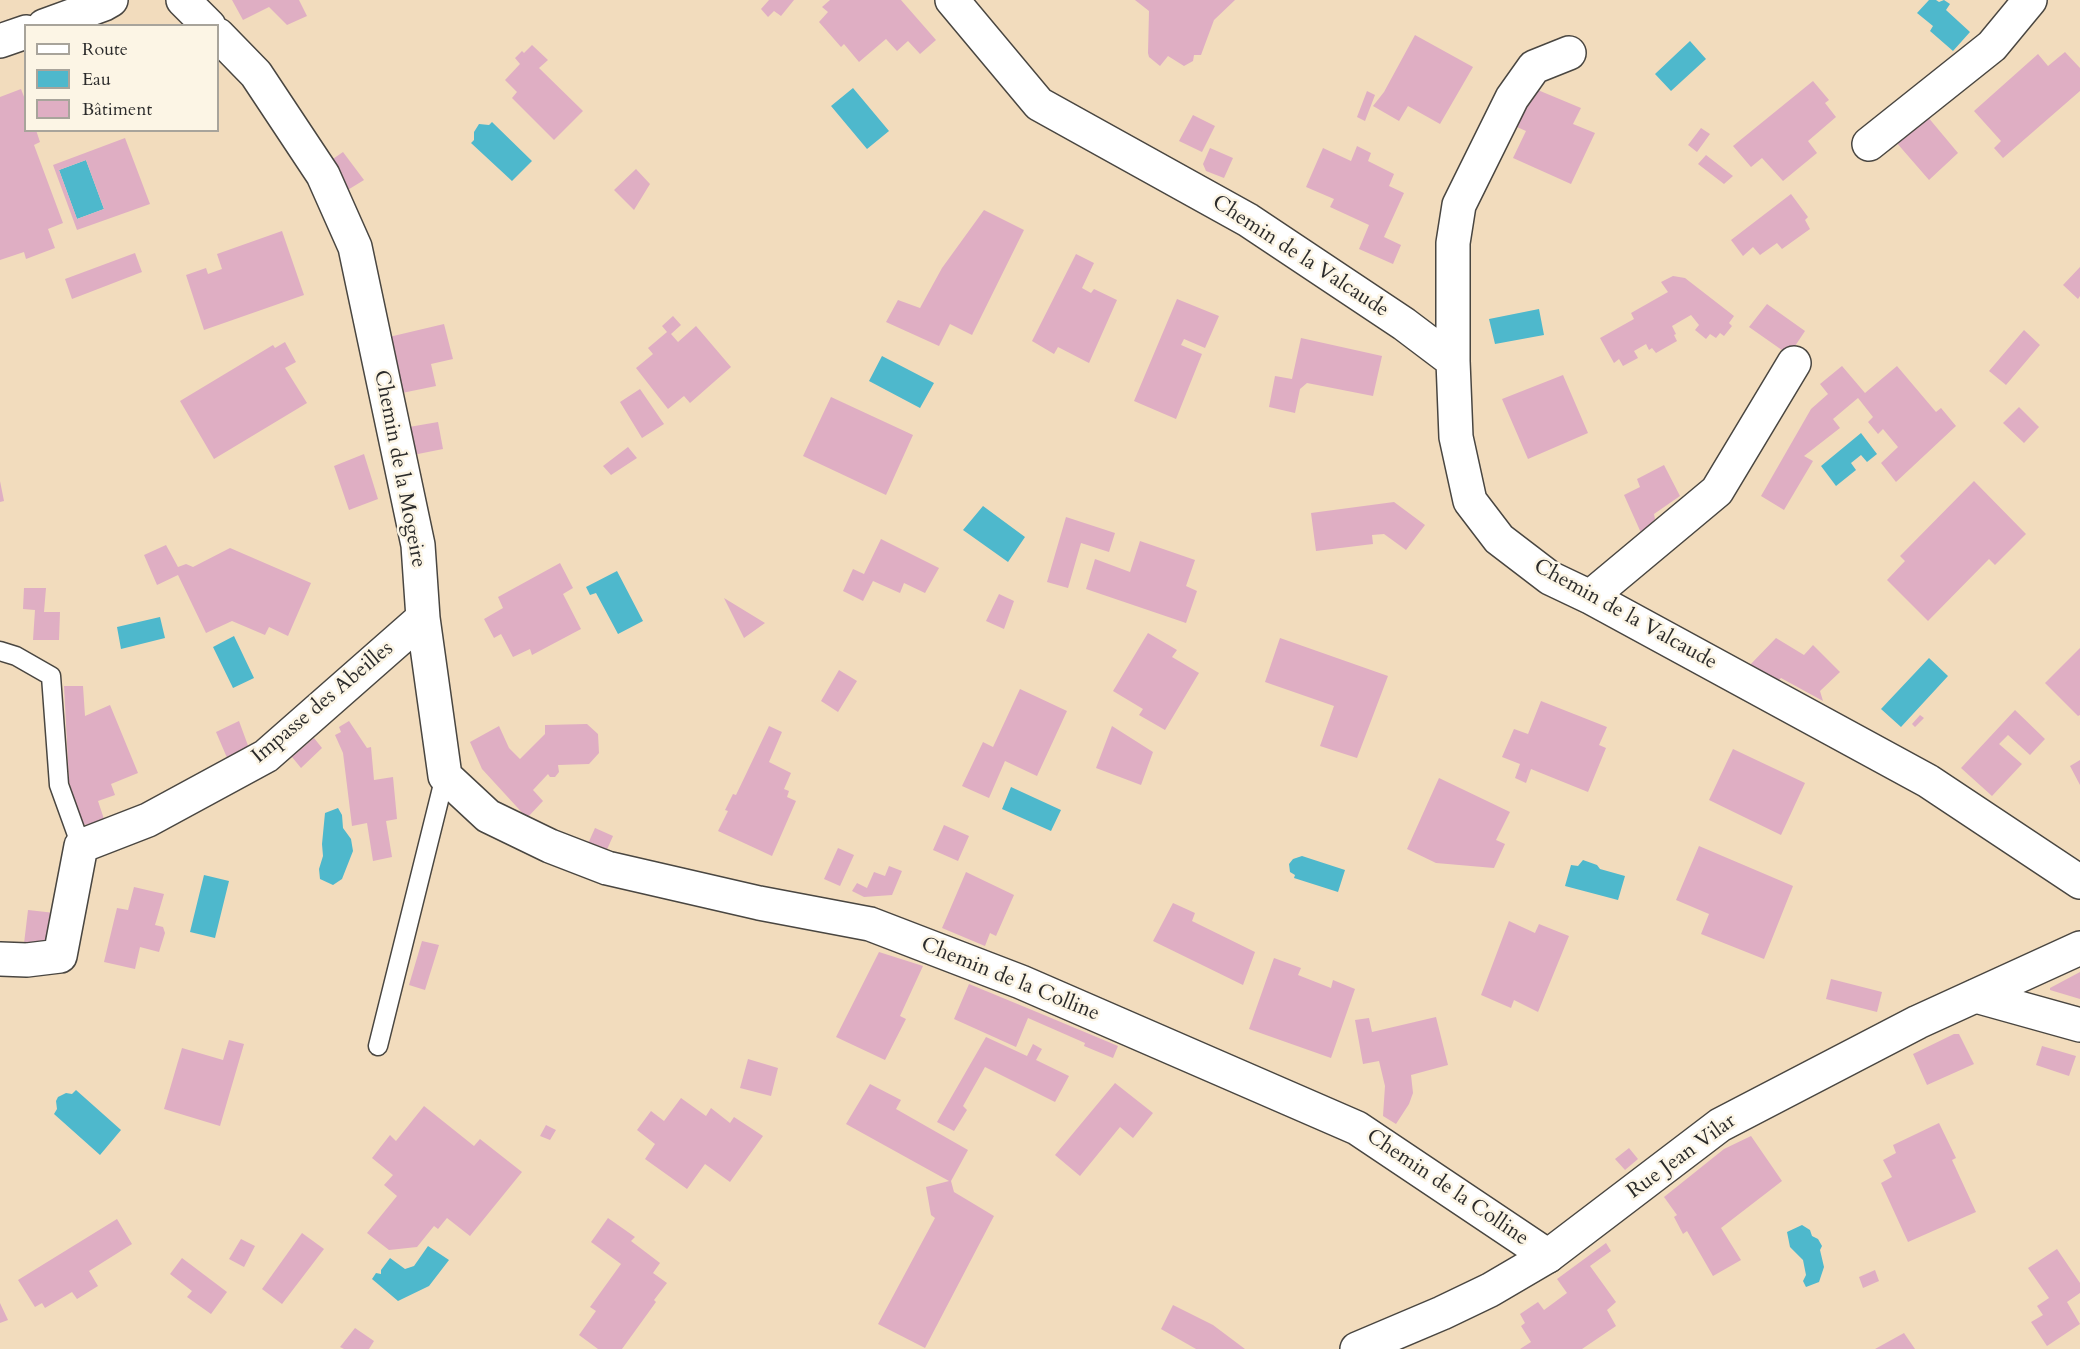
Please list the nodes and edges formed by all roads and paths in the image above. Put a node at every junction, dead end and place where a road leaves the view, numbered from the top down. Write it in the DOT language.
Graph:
graph roads {
  1 [pos="111,0"];
  2 [pos="183,0"];
  3 [pos="952,0"];
  4 [pos="2030,0"];
  5 [pos="50,24"];
  6 [pos="206,24"];
  7 [pos="24,33"];
  8 [pos="219,35"];
  9 [pos="0,41"];
  10 [pos="1569,53"];
  11 [pos="1869,144"];
  12 [pos="1453,361"];
  13 [pos="1794,363"];
  14 [pos="1590,597"];
  15 [pos="423,618"];
  16 [pos="0,651"];
  17 [pos="445,776"];
  18 [pos="81,846"];
  19 [pos="2080,882"];
  20 [pos="2080,948"];
  21 [pos="0,959"];
  22 [pos="1976,996"];
  23 [pos="2080,1025"];
  24 [pos="378,1046"];
  25 [pos="1548,1256"];
  26 [pos="1357,1349"];
  1 -- 5 [label="street"];
  2 -- 6 [label="street"];
  3 -- 12 [label="street, Chemin de la Valcaude"];
  4 -- 11 [label="street"];
  7 -- 9 [label="street"];
  8 -- 15 [label="street, Chemin de la Mogeire"];
  10 -- 12 [label="street"];
  12 -- 14 [label="street, Chemin de la Valcaude"];
  13 -- 14 [label="street"];
  14 -- 19 [label="street, Chemin de la Valcaude"];
  15 -- 17 [label="street, Chemin de la Mogeire"];
  15 -- 18 [label="street, Impasse des Abeilles"];
  16 -- 18 [label="lane"];
  17 -- 24 [label="lane, Chemin de la Mogeire"];
  17 -- 25 [label="street, Chemin de la Colline"];
  18 -- 21 [label="street"];
  20 -- 22 [label="street, Rue Jean Vilar"];
  22 -- 23 [label="street"];
  22 -- 25 [label="street, Rue Jean Vilar"];
  25 -- 26 [label="street, Rue Jean Vilar"];
}
